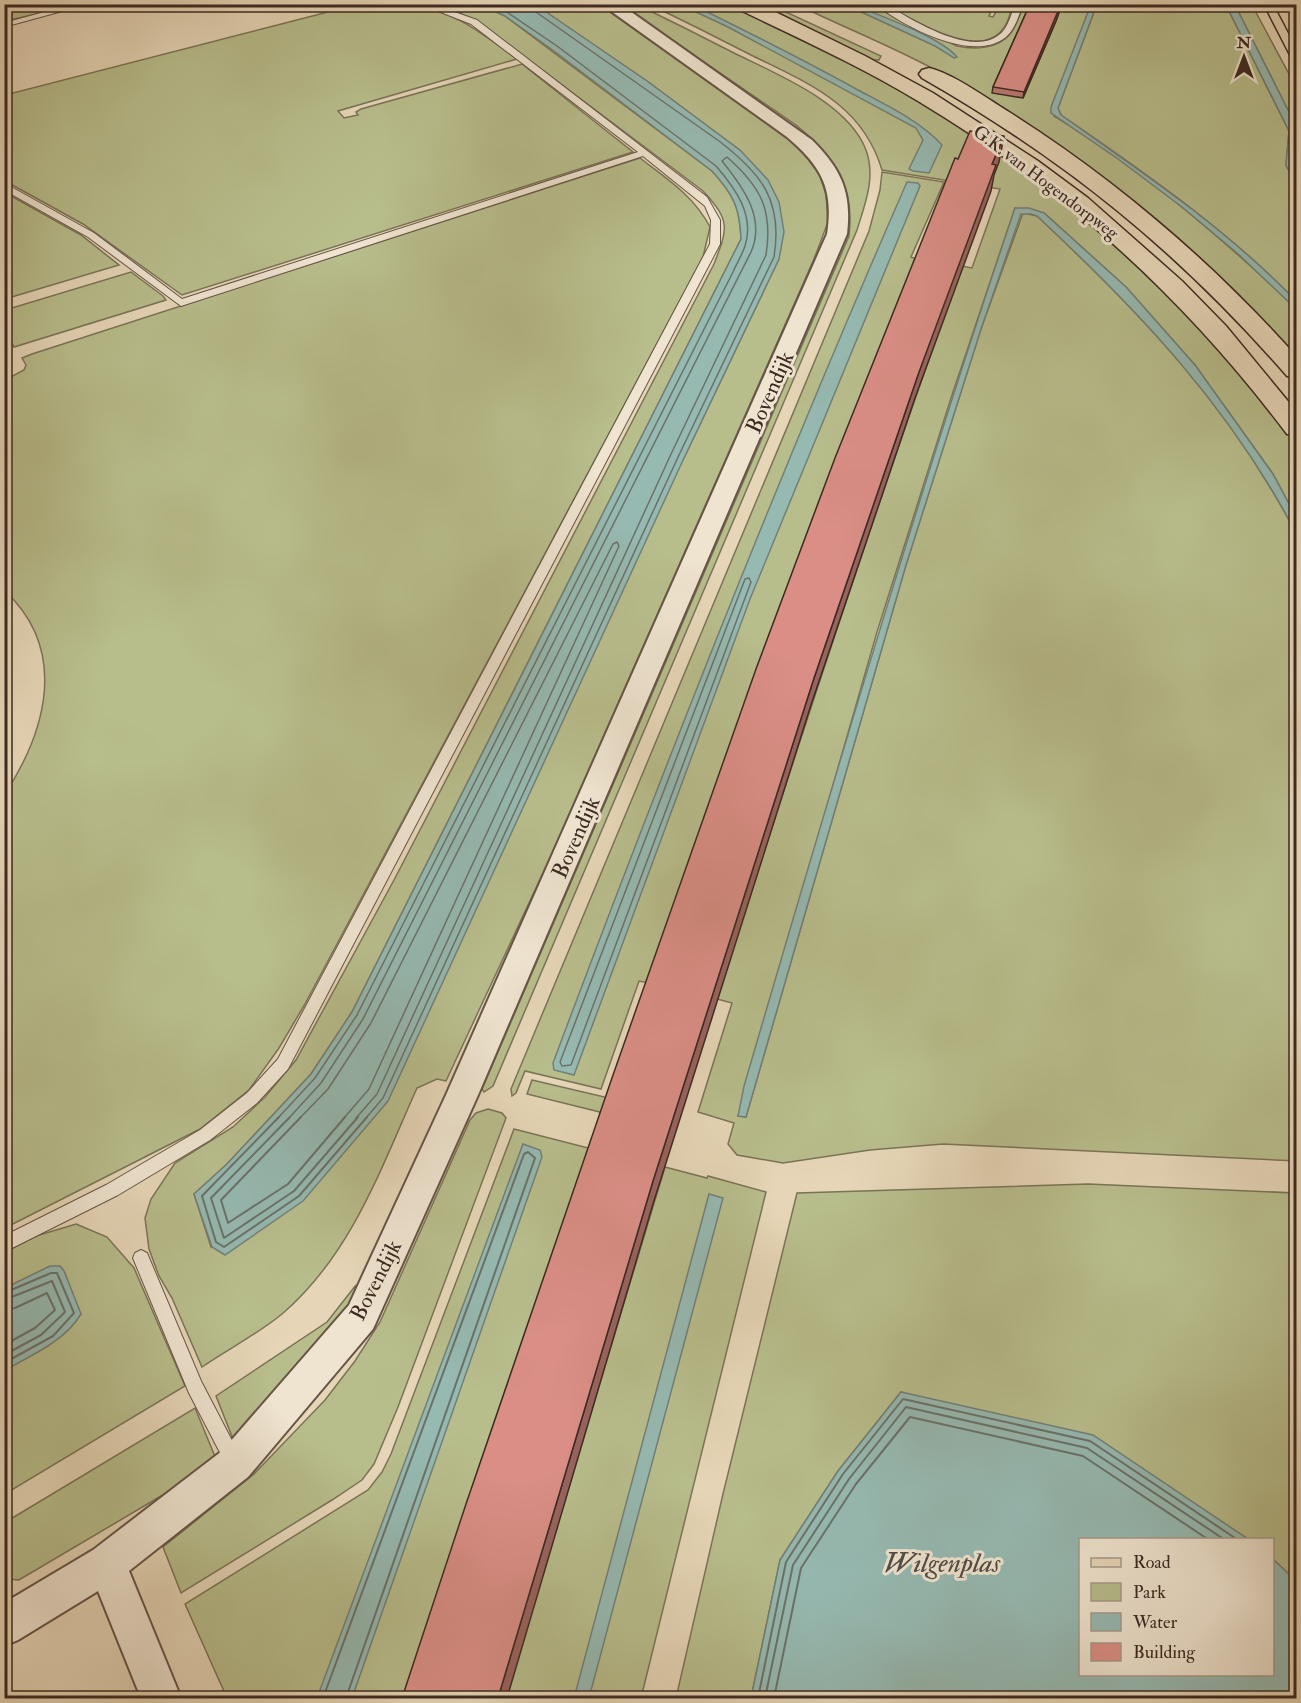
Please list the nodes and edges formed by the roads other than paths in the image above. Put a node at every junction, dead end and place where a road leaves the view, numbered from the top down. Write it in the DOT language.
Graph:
graph roads {
  1 [pos="85,4"];
  2 [pos="423,4"];
  3 [pos="609,4"];
  4 [pos="743,4"];
  5 [pos="785,4"];
  6 [pos="878,4"];
  7 [pos="1019,4"];
  8 [pos="1087,4"];
  9 [pos="1124,4"];
  10 [pos="4,25"];
  11 [pos="645,153"];
  12 [pos="4,186"];
  13 [pos="1296,371"];
  14 [pos="1296,428"];
  15 [pos="4,1245"];
  16 [pos="141,1258"];
  17 [pos="235,1464"];
  18 [pos="107,1564"];
  19 [pos="4,1626"];
  20 [pos="161,1698"];
  1 -- 10 [label="lane"];
  2 -- 11 [label="lane"];
  3 -- 17 [label="street, Bovendijk"];
  4 -- 14 [label="main road, G.K. van Hogendorpweg"];
  5 -- 13 [label="main road, G.K. van Hogendorpweg"];
  6 -- 7 [label="lane"];
  8 -- 9 [label="lane"];
  11 -- 12 [label="lane"];
  11 -- 15 [label="lane"];
  16 -- 17 [label="lane"];
  17 -- 18 [label="street, Bovendijk"];
  18 -- 19 [label="street, Bovendijk"];
  18 -- 20 [label="street"];
}
